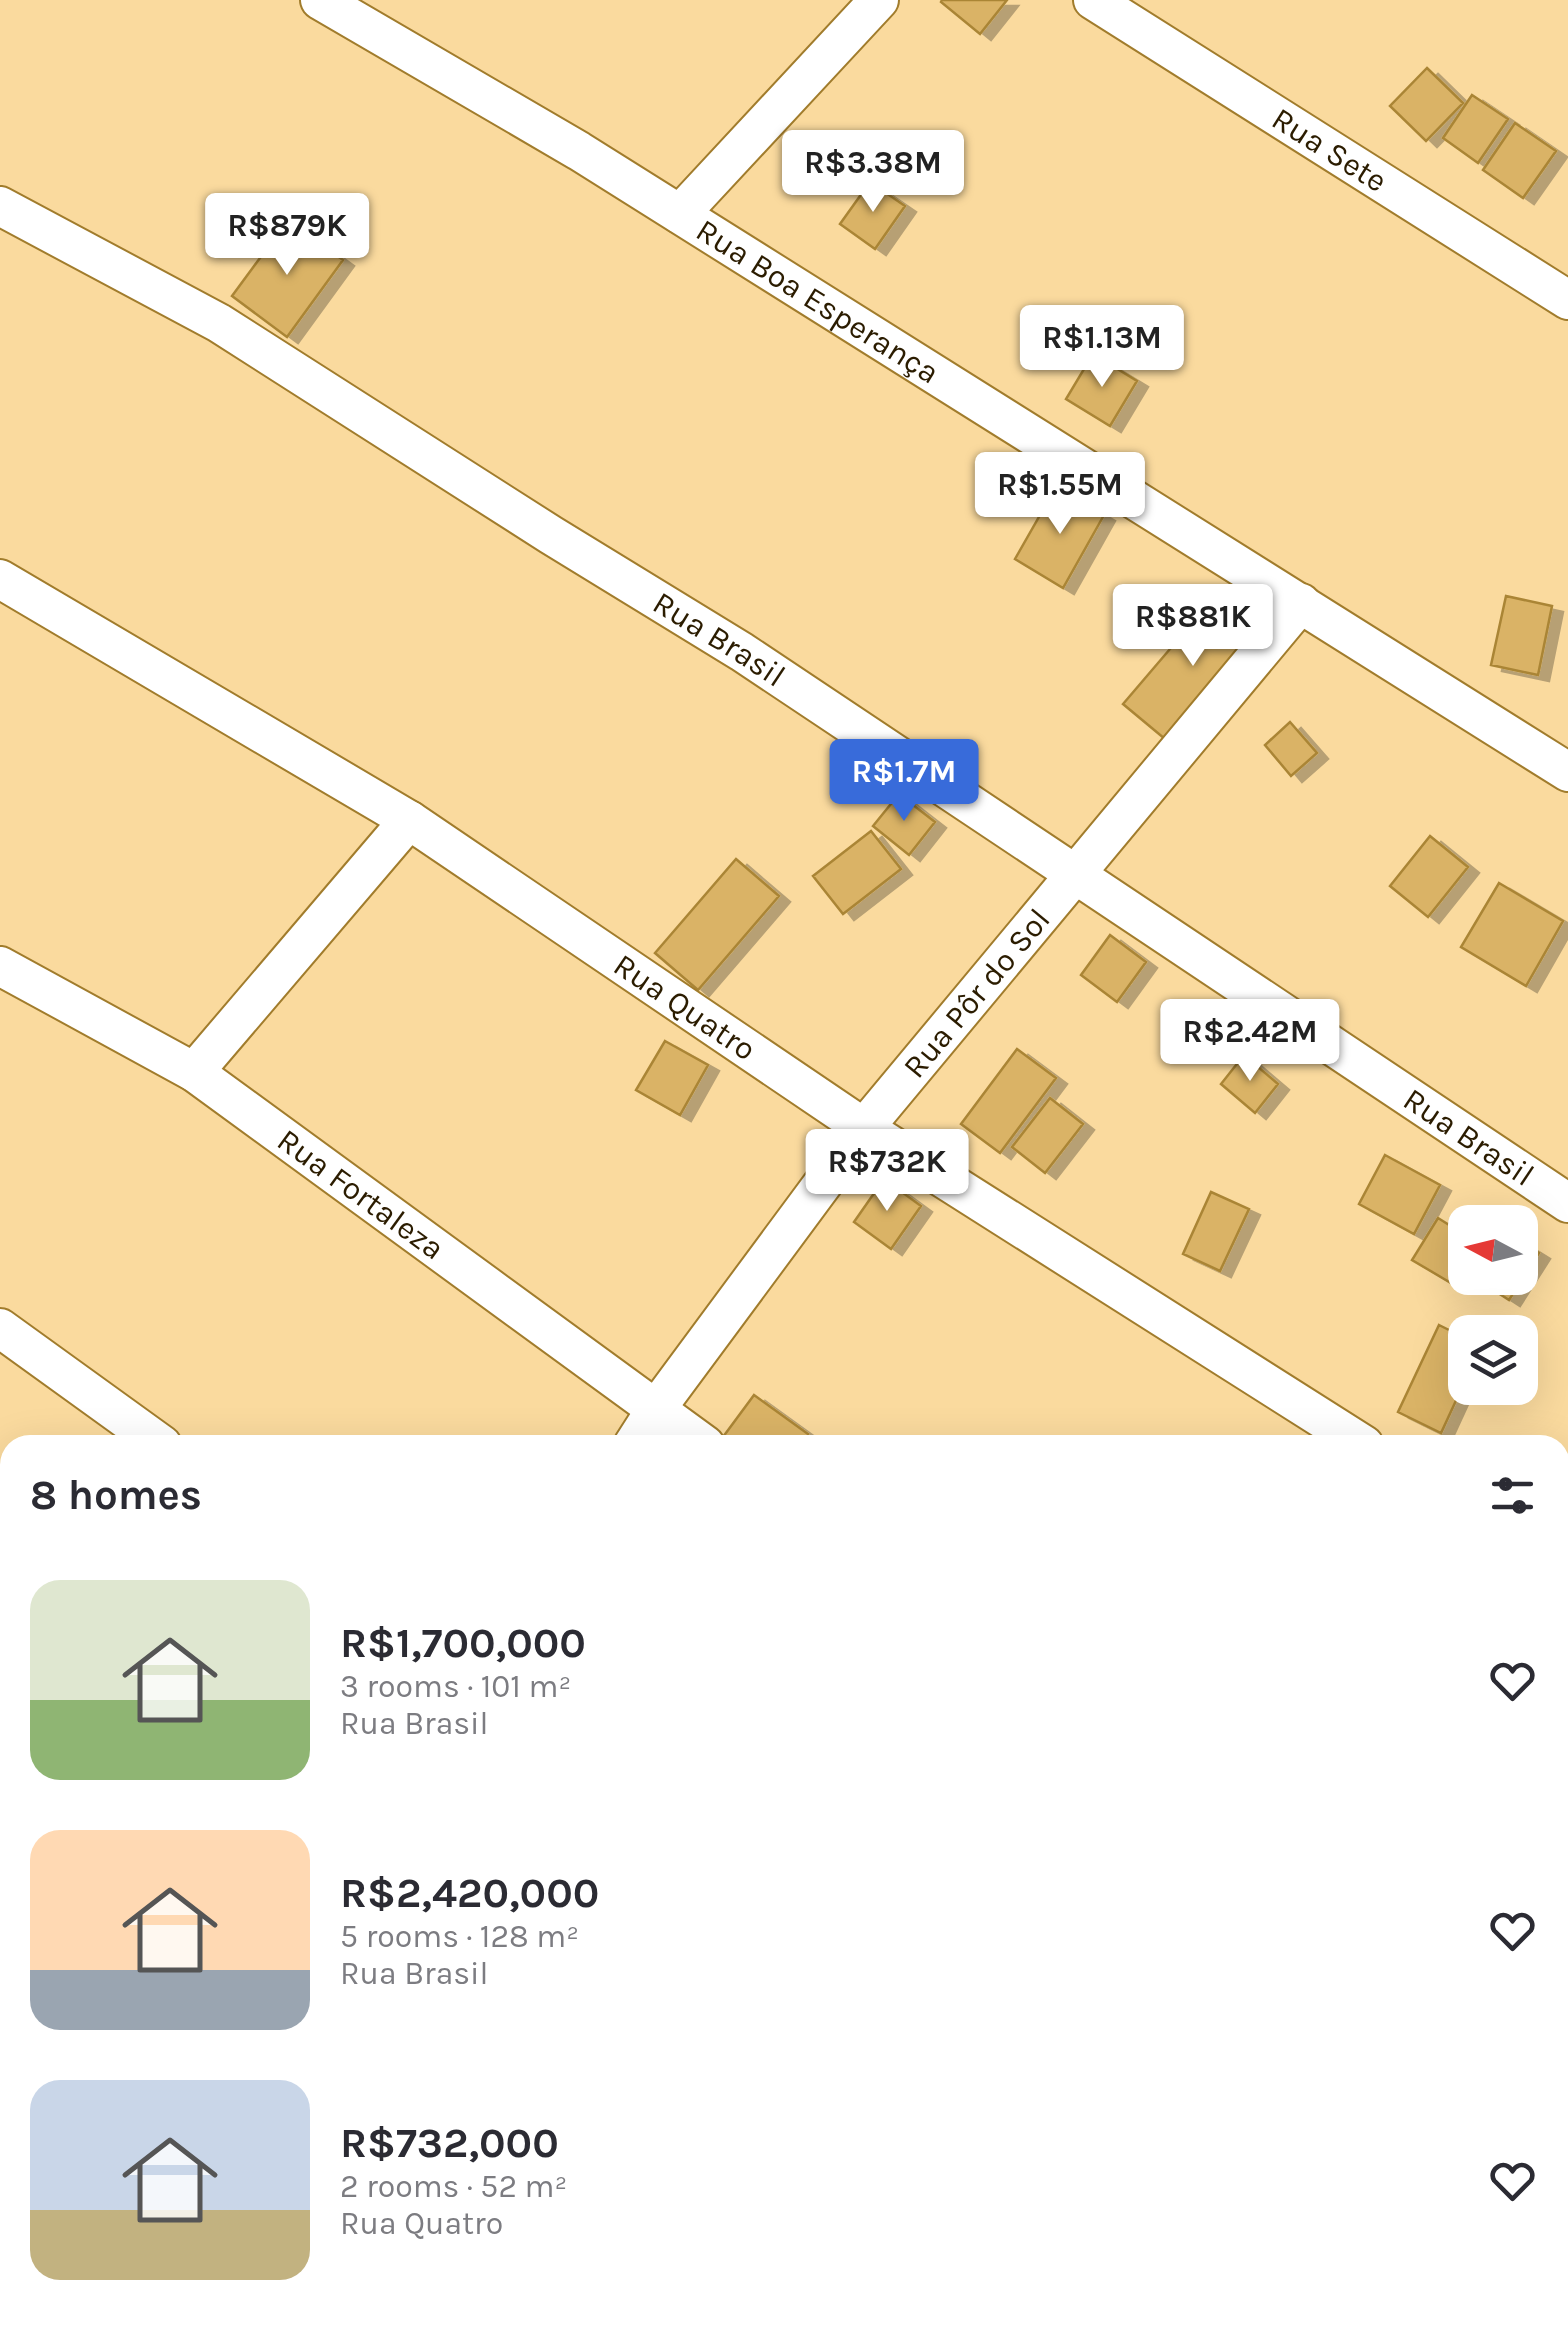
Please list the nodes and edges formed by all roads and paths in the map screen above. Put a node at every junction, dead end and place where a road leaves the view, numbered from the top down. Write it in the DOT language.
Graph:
graph roads {
  1 [pos="320,0"];
  2 [pos="879,0"];
  3 [pos="1092,0"];
  4 [pos="0,206"];
  5 [pos="680,214"];
  6 [pos="1568,300"];
  7 [pos="0,579"];
  8 [pos="1300,604"];
  9 [pos="1568,772"];
  10 [pos="409,820"];
  11 [pos="1076,877"];
  12 [pos="0,966"];
  13 [pos="194,1072"];
  14 [pos="864,1128"];
  15 [pos="1568,1202"];
  16 [pos="0,1328"];
  17 [pos="656,1409"];
  18 [pos="148,1435"];
  19 [pos="639,1435"];
  20 [pos="691,1435"];
  21 [pos="1348,1435"];
  1 -- 5 [label="street, Rua Boa Esperança"];
  2 -- 5 [label="street"];
  3 -- 6 [label="street, Rua Sete"];
  4 -- 11 [label="street, Rua Brasil"];
  5 -- 8 [label="street, Rua Boa Esperança"];
  7 -- 10 [label="street, Rua Quatro"];
  8 -- 9 [label="street, Rua Boa Esperança"];
  8 -- 11 [label="street, Rua Pôr do Sol"];
  10 -- 13 [label="street"];
  10 -- 14 [label="street, Rua Quatro"];
  11 -- 14 [label="street, Rua Pôr do Sol"];
  11 -- 15 [label="street, Rua Brasil"];
  12 -- 13 [label="street, Rua Fortaleza"];
  13 -- 17 [label="street, Rua Fortaleza"];
  14 -- 17 [label="street, Rua Pôr do Sol"];
  14 -- 21 [label="street, Rua Quatro"];
  16 -- 18 [label="street"];
  17 -- 19 [label="street, Rua Pôr do Sol"];
  17 -- 20 [label="street, Rua Fortaleza"];
}
